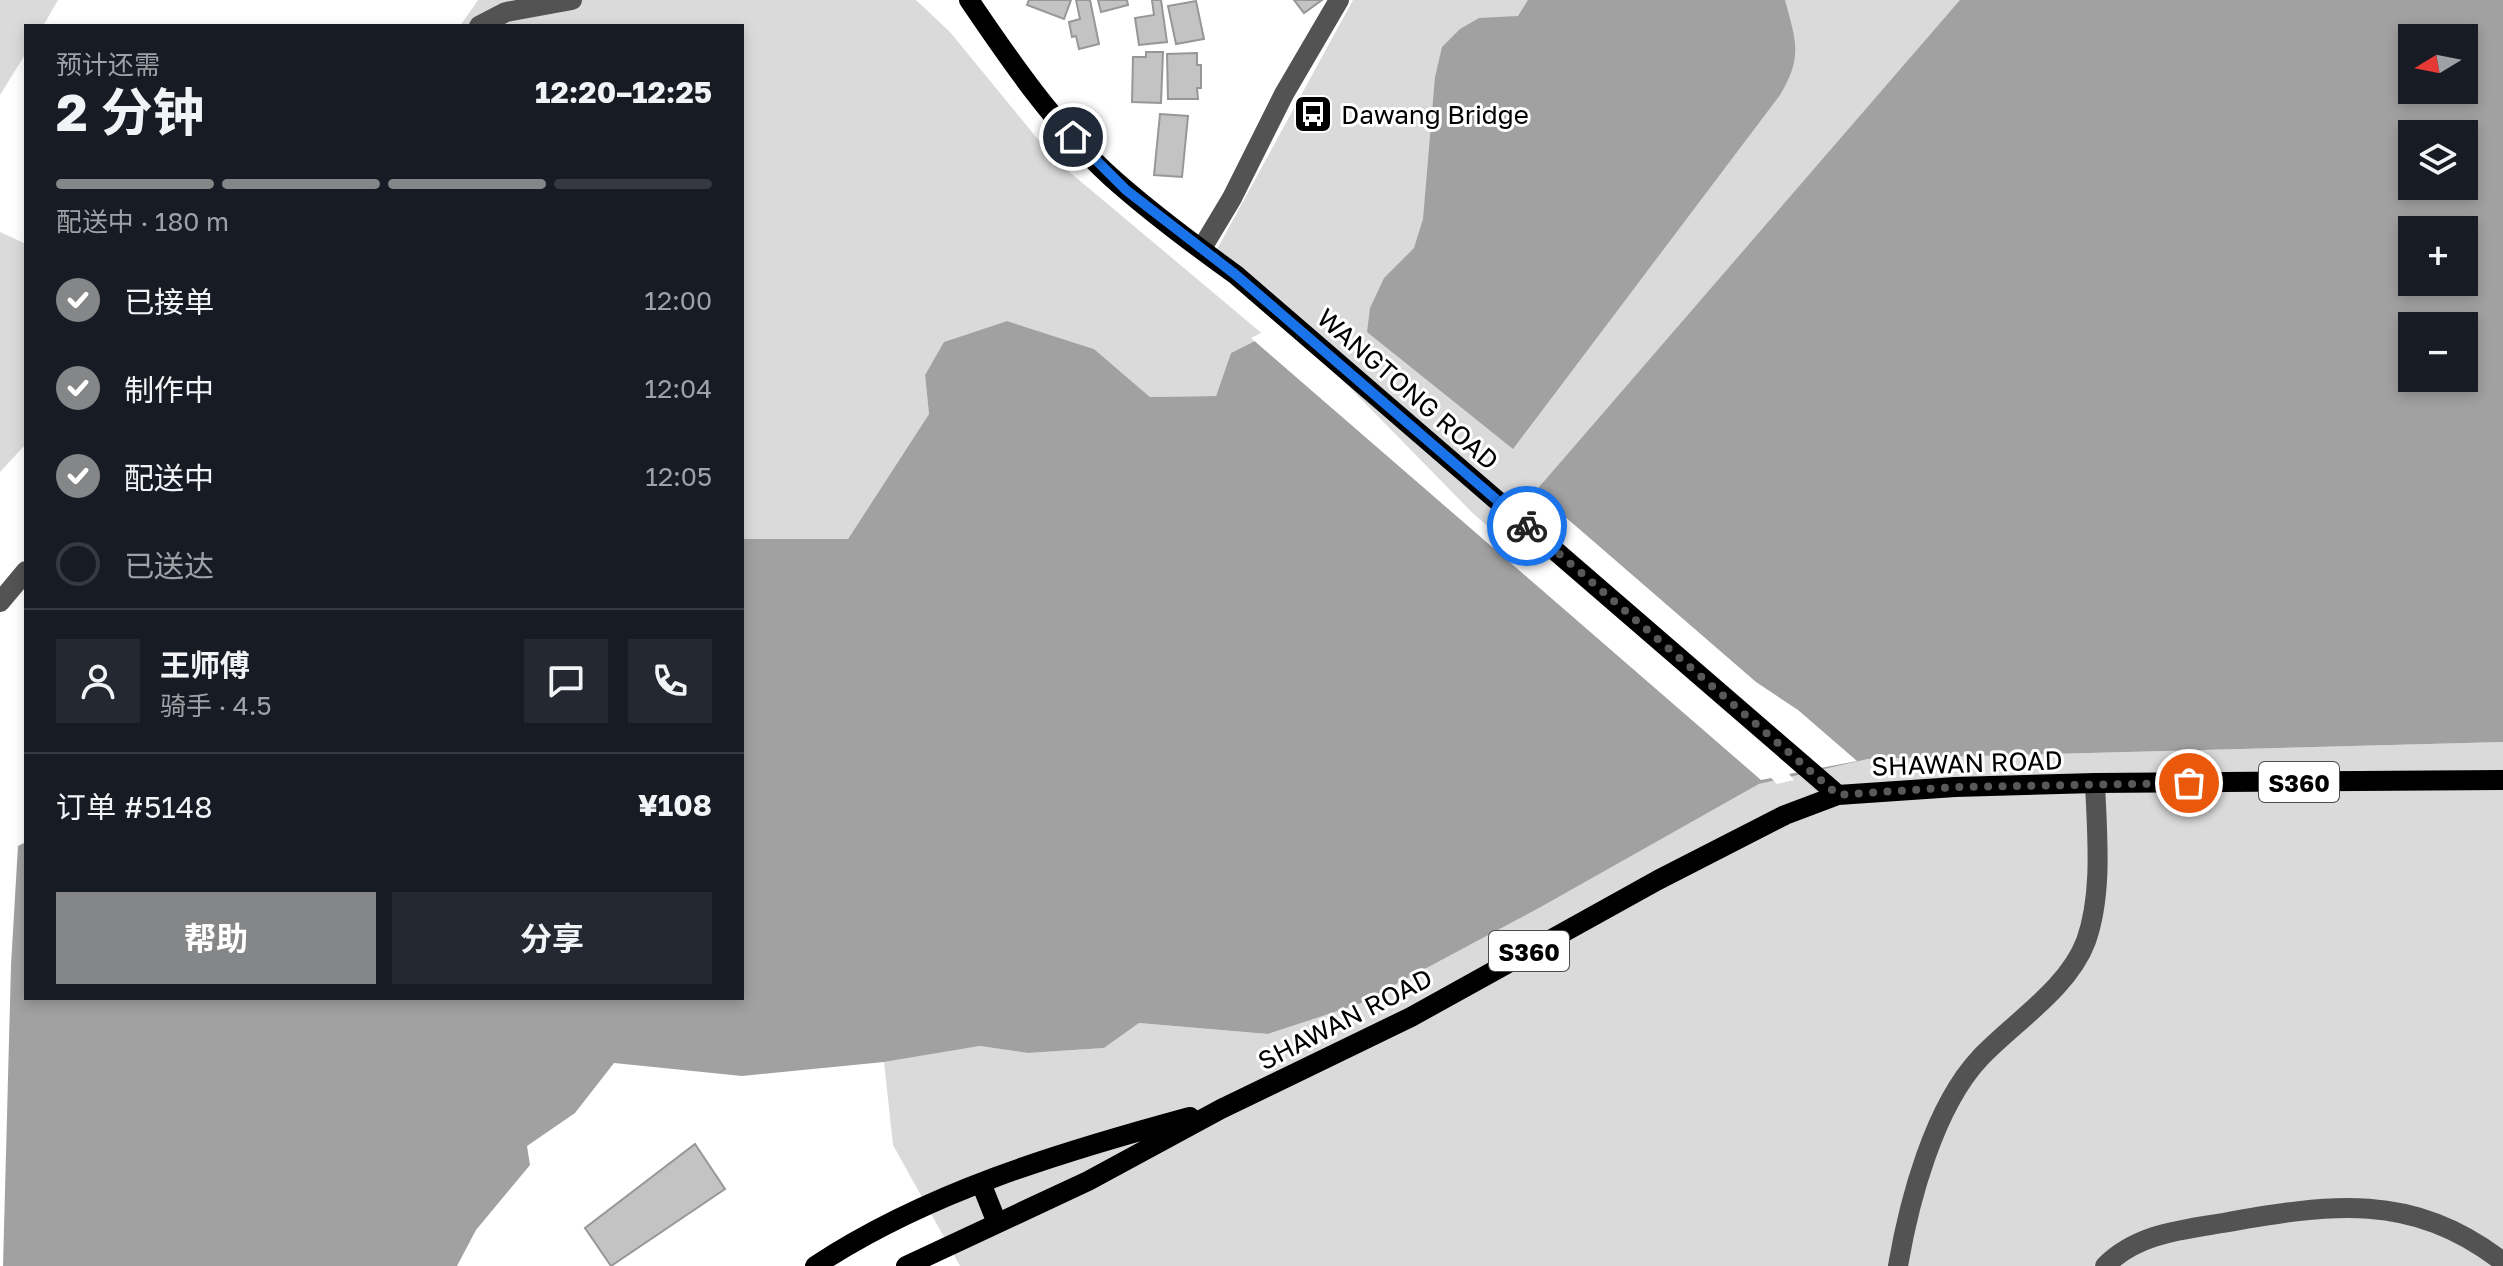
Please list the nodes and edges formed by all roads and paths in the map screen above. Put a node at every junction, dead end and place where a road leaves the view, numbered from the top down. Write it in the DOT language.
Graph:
graph roads {
  1 [pos="572,0"];
  2 [pos="969,0"];
  3 [pos="1339,0"];
  4 [pos="483,24"];
  5 [pos="1202,248"];
  6 [pos="24,573"];
  7 [pos="0,602"];
  8 [pos="2503,780"];
  9 [pos="2095,783"];
  10 [pos="1838,795"];
  11 [pos="1221,1109"];
  12 [pos="981,1183"];
  13 [pos="997,1223"];
  14 [pos="2503,1262"];
  15 [pos="815,1266"];
  16 [pos="906,1266"];
  17 [pos="1898,1266"];
  18 [pos="2105,1266"];
  1 -- 4 [label="street"];
  2 -- 5 [label="main road, WANGTONG ROAD"];
  3 -- 5 [label="street"];
  5 -- 10 [label="main road, WANGTONG ROAD"];
  6 -- 7 [label="street"];
  8 -- 9 [label="main road, SHAWAN ROAD / S360"];
  9 -- 10 [label="main road, SHAWAN ROAD / S360"];
  9 -- 17 [label="street"];
  10 -- 11 [label="main road, SHAWAN ROAD / S360"];
  11 -- 12 [label="main road, SHAWAN ROAD / S360"];
  11 -- 13 [label="main road, SHAWAN ROAD / S360"];
  12 -- 13 [label="main road"];
  12 -- 15 [label="main road, SHAWAN ROAD / S360"];
  13 -- 16 [label="main road, SHAWAN ROAD / S360"];
  14 -- 18 [label="street"];
}
